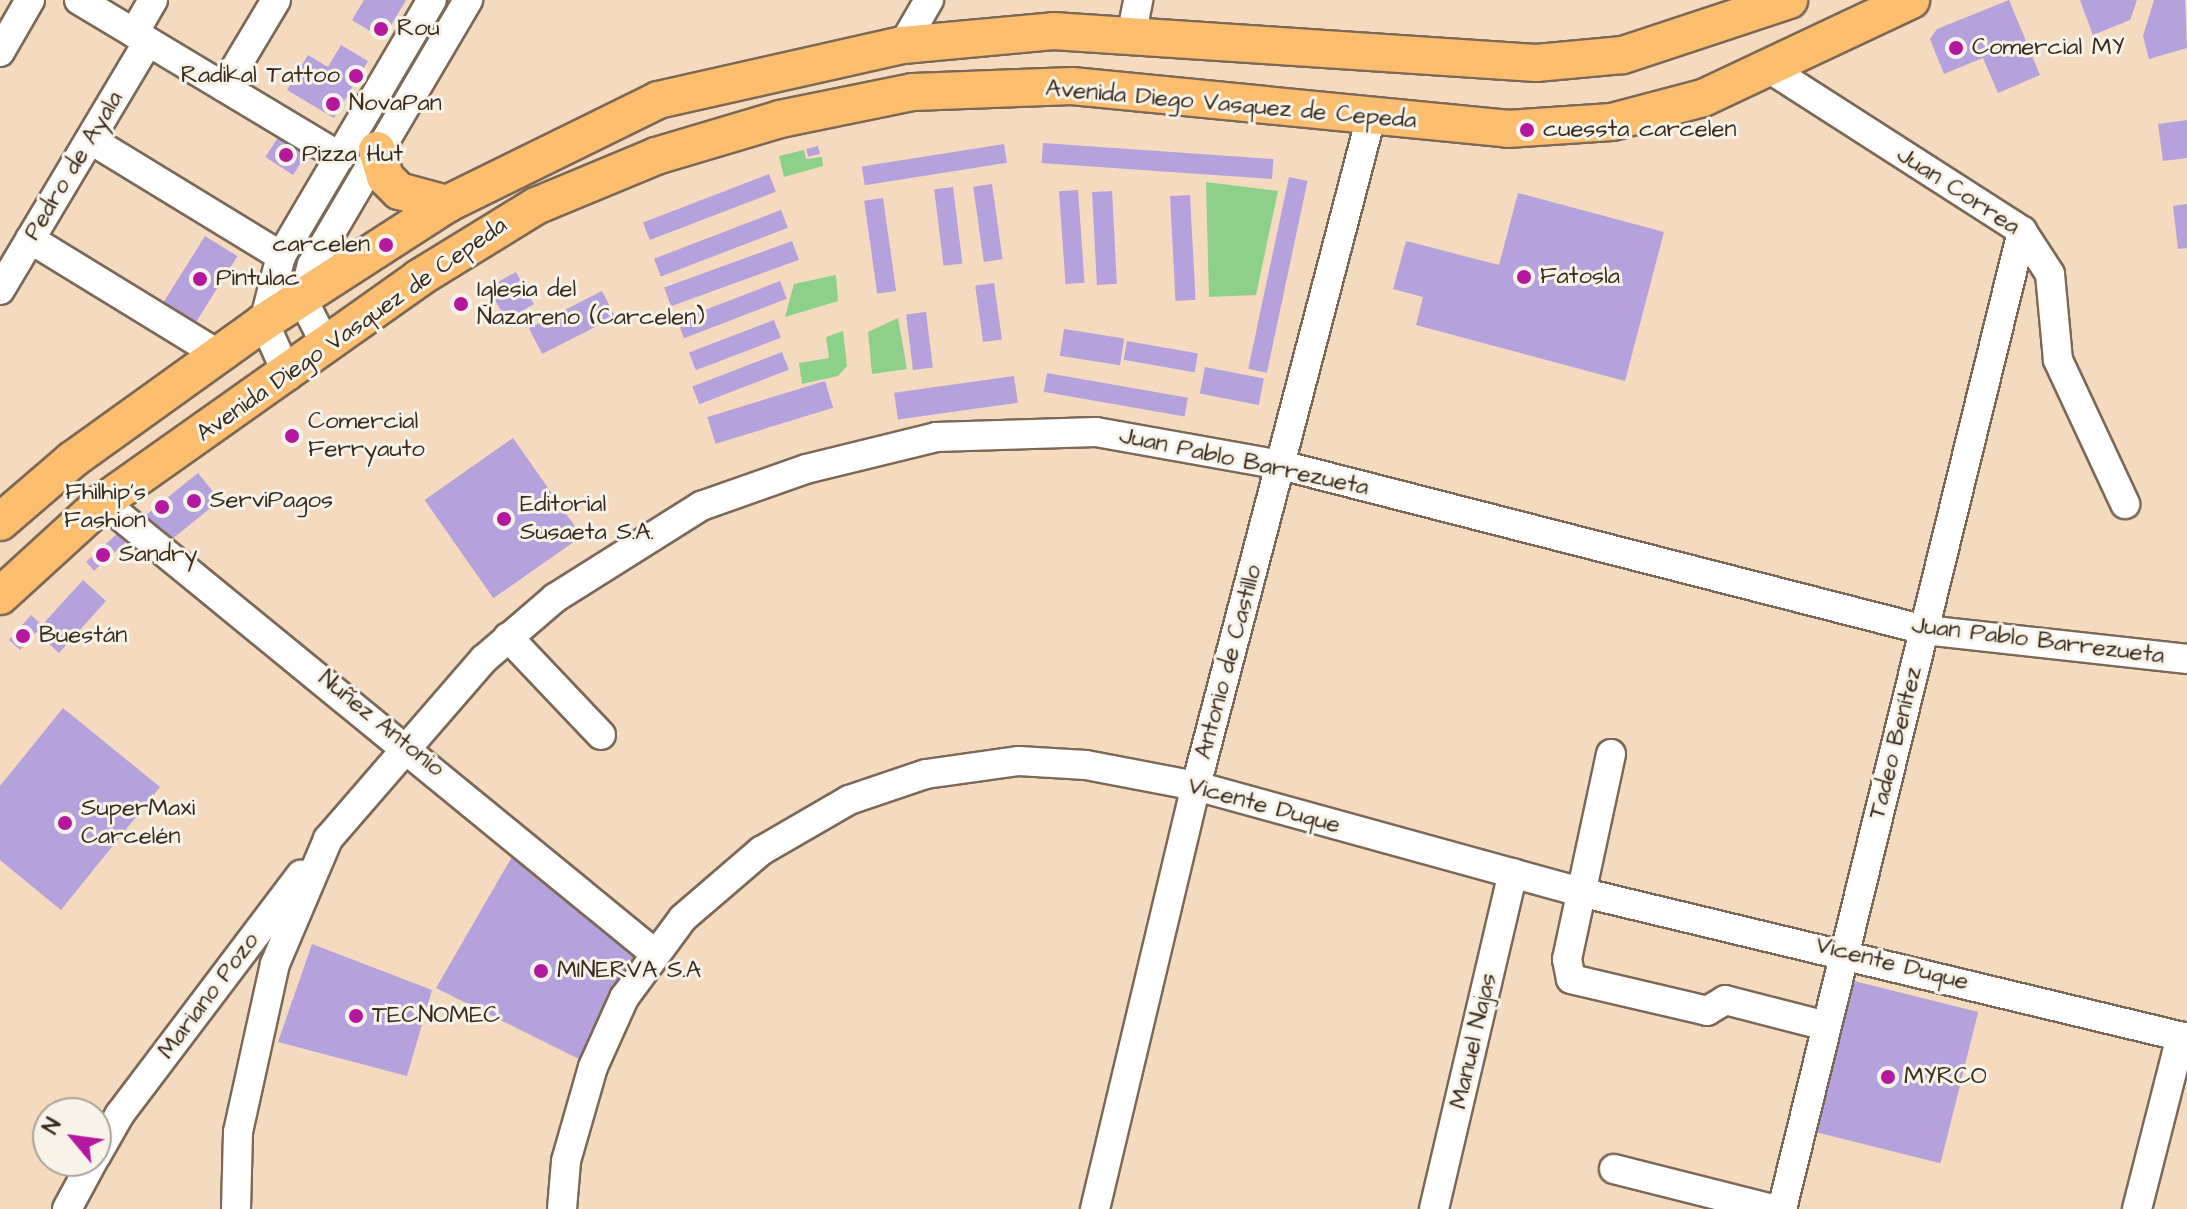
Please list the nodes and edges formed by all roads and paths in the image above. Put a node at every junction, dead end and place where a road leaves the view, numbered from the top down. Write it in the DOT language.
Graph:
graph roads {
  1 [pos="30,0"];
  2 [pos="79,0"];
  3 [pos="153,0"];
  4 [pos="276,0"];
  5 [pos="432,0"];
  6 [pos="468,0"];
  7 [pos="929,0"];
  8 [pos="1721,0"];
  9 [pos="1789,0"];
  10 [pos="1911,0"];
  11 [pos="1135,16"];
  12 [pos="141,38"];
  13 [pos="903,45"];
  14 [pos="0,52"];
  15 [pos="1536,63"];
  16 [pos="1767,67"];
  17 [pos="224,87"];
  18 [pos="1371,117"];
  19 [pos="91,140"];
  20 [pos="377,150"];
  21 [pos="340,157"];
  22 [pos="447,204"];
  23 [pos="2022,231"];
  24 [pos="30,239"];
  25 [pos="281,256"];
  26 [pos="0,290"];
  27 [pos="303,300"];
  28 [pos="264,322"];
  29 [pos="327,347"];
  30 [pos="219,355"];
  31 [pos="288,376"];
  32 [pos="1281,465"];
  33 [pos="103,502"];
  34 [pos="2125,504"];
  35 [pos="0,522"];
  36 [pos="0,596"];
  37 [pos="1925,630"];
  38 [pos="508,637"];
  39 [pos="2187,659"];
  40 [pos="601,735"];
  41 [pos="407,744"];
  42 [pos="1611,754"];
  43 [pos="1196,786"];
  44 [pos="328,839"];
  45 [pos="1513,873"];
  46 [pos="1580,892"];
  47 [pos="1844,951"];
  48 [pos="653,952"];
  49 [pos="1826,1026"];
  50 [pos="2184,1038"];
  51 [pos="112,1128"];
  52 [pos="1614,1169"];
  53 [pos="85,1177"];
  54 [pos="67,1209"];
  55 [pos="236,1209"];
  56 [pos="562,1209"];
  57 [pos="1095,1209"];
  58 [pos="1434,1209"];
  59 [pos="1772,1209"];
  60 [pos="1782,1209"];
  61 [pos="2137,1209"];
  1 -- 14 [label="street"];
  2 -- 12 [label="street"];
  3 -- 12 [label="street, Pedro de Ayala"];
  4 -- 17 [label="street"];
  5 -- 21 [label="street"];
  6 -- 20 [label="street"];
  7 -- 13 [label="street"];
  8 -- 15 [label="main road"];
  9 -- 15 [label="main road, Avenida Diego Vasquez de Cepeda"];
  10 -- 16 [label="main road, Avenida Diego Vasquez de Cepeda"];
  11 -- 13 [label="main road, Avenida Diego Vasquez de Cepeda"];
  11 -- 15 [label="main road, Avenida Diego Vasquez de Cepeda"];
  12 -- 17 [label="street"];
  12 -- 19 [label="street, Pedro de Ayala"];
  13 -- 22 [label="main road, Avenida Diego Vasquez de Cepeda"];
  16 -- 18 [label="main road, Avenida Diego Vasquez de Cepeda"];
  16 -- 23 [label="street, Juan Correa"];
  17 -- 21 [label="street"];
  18 -- 29 [label="main road, Avenida Diego Vasquez de Cepeda"];
  18 -- 32 [label="street, Antonio de Castillo"];
  19 -- 24 [label="street, Pedro de Ayala"];
  19 -- 25 [label="street"];
  20 -- 22 [label="main road"];
  20 -- 27 [label="street"];
  21 -- 25 [label="street"];
  22 -- 27 [label="main road, Avenida Diego Vasquez de Cepeda"];
  23 -- 34 [label="street, Juan Correa"];
  23 -- 37 [label="street, Tadeo Benítez"];
  24 -- 26 [label="street, Pedro de Ayala"];
  24 -- 30 [label="street"];
  25 -- 28 [label="street"];
  27 -- 28 [label="main road, Avenida Diego Vasquez de Cepeda"];
  27 -- 29 [label="street"];
  28 -- 30 [label="main road, Avenida Diego Vasquez de Cepeda"];
  28 -- 31 [label="street"];
  29 -- 31 [label="main road, Avenida Diego Vasquez de Cepeda"];
  30 -- 35 [label="main road, Avenida Diego Vasquez de Cepeda"];
  31 -- 33 [label="main road, Avenida Diego Vasquez de Cepeda"];
  32 -- 37 [label="street, Juan Pablo Barrezueta"];
  32 -- 38 [label="street, Juan Pablo Barrezueta"];
  32 -- 43 [label="street, Antonio de Castillo"];
  33 -- 36 [label="main road, Avenida Diego Vasquez de Cepeda"];
  33 -- 41 [label="street, Nuñez Antonio"];
  37 -- 39 [label="street, Juan Pablo Barrezueta"];
  37 -- 47 [label="street, Tadeo Benítez"];
  38 -- 40 [label="street"];
  38 -- 41 [label="street, Juan Pablo Barrezueta"];
  41 -- 44 [label="street, Juan Pablo Barrezueta"];
  41 -- 48 [label="street, Nuñez Antonio"];
  42 -- 46 [label="street"];
  43 -- 45 [label="street, Vicente Duque"];
  43 -- 48 [label="street, Vicente Duque"];
  43 -- 57 [label="street, Antonio de Castillo"];
  44 -- 51 [label="street, Mariano Pozo"];
  44 -- 55 [label="street, Juan Pablo Barrezueta"];
  45 -- 46 [label="street, Vicente Duque"];
  45 -- 58 [label="street, Manuel Najas"];
  46 -- 47 [label="street, Vicente Duque"];
  46 -- 49 [label="street"];
  47 -- 49 [label="street, Tadeo Benítez"];
  47 -- 50 [label="street, Vicente Duque"];
  48 -- 56 [label="street, Vicente Duque"];
  49 -- 60 [label="street, Tadeo Benítez"];
  50 -- 61 [label="street"];
  52 -- 59 [label="street"];
  53 -- 54 [label="street, Mariano Pozo"];
}
